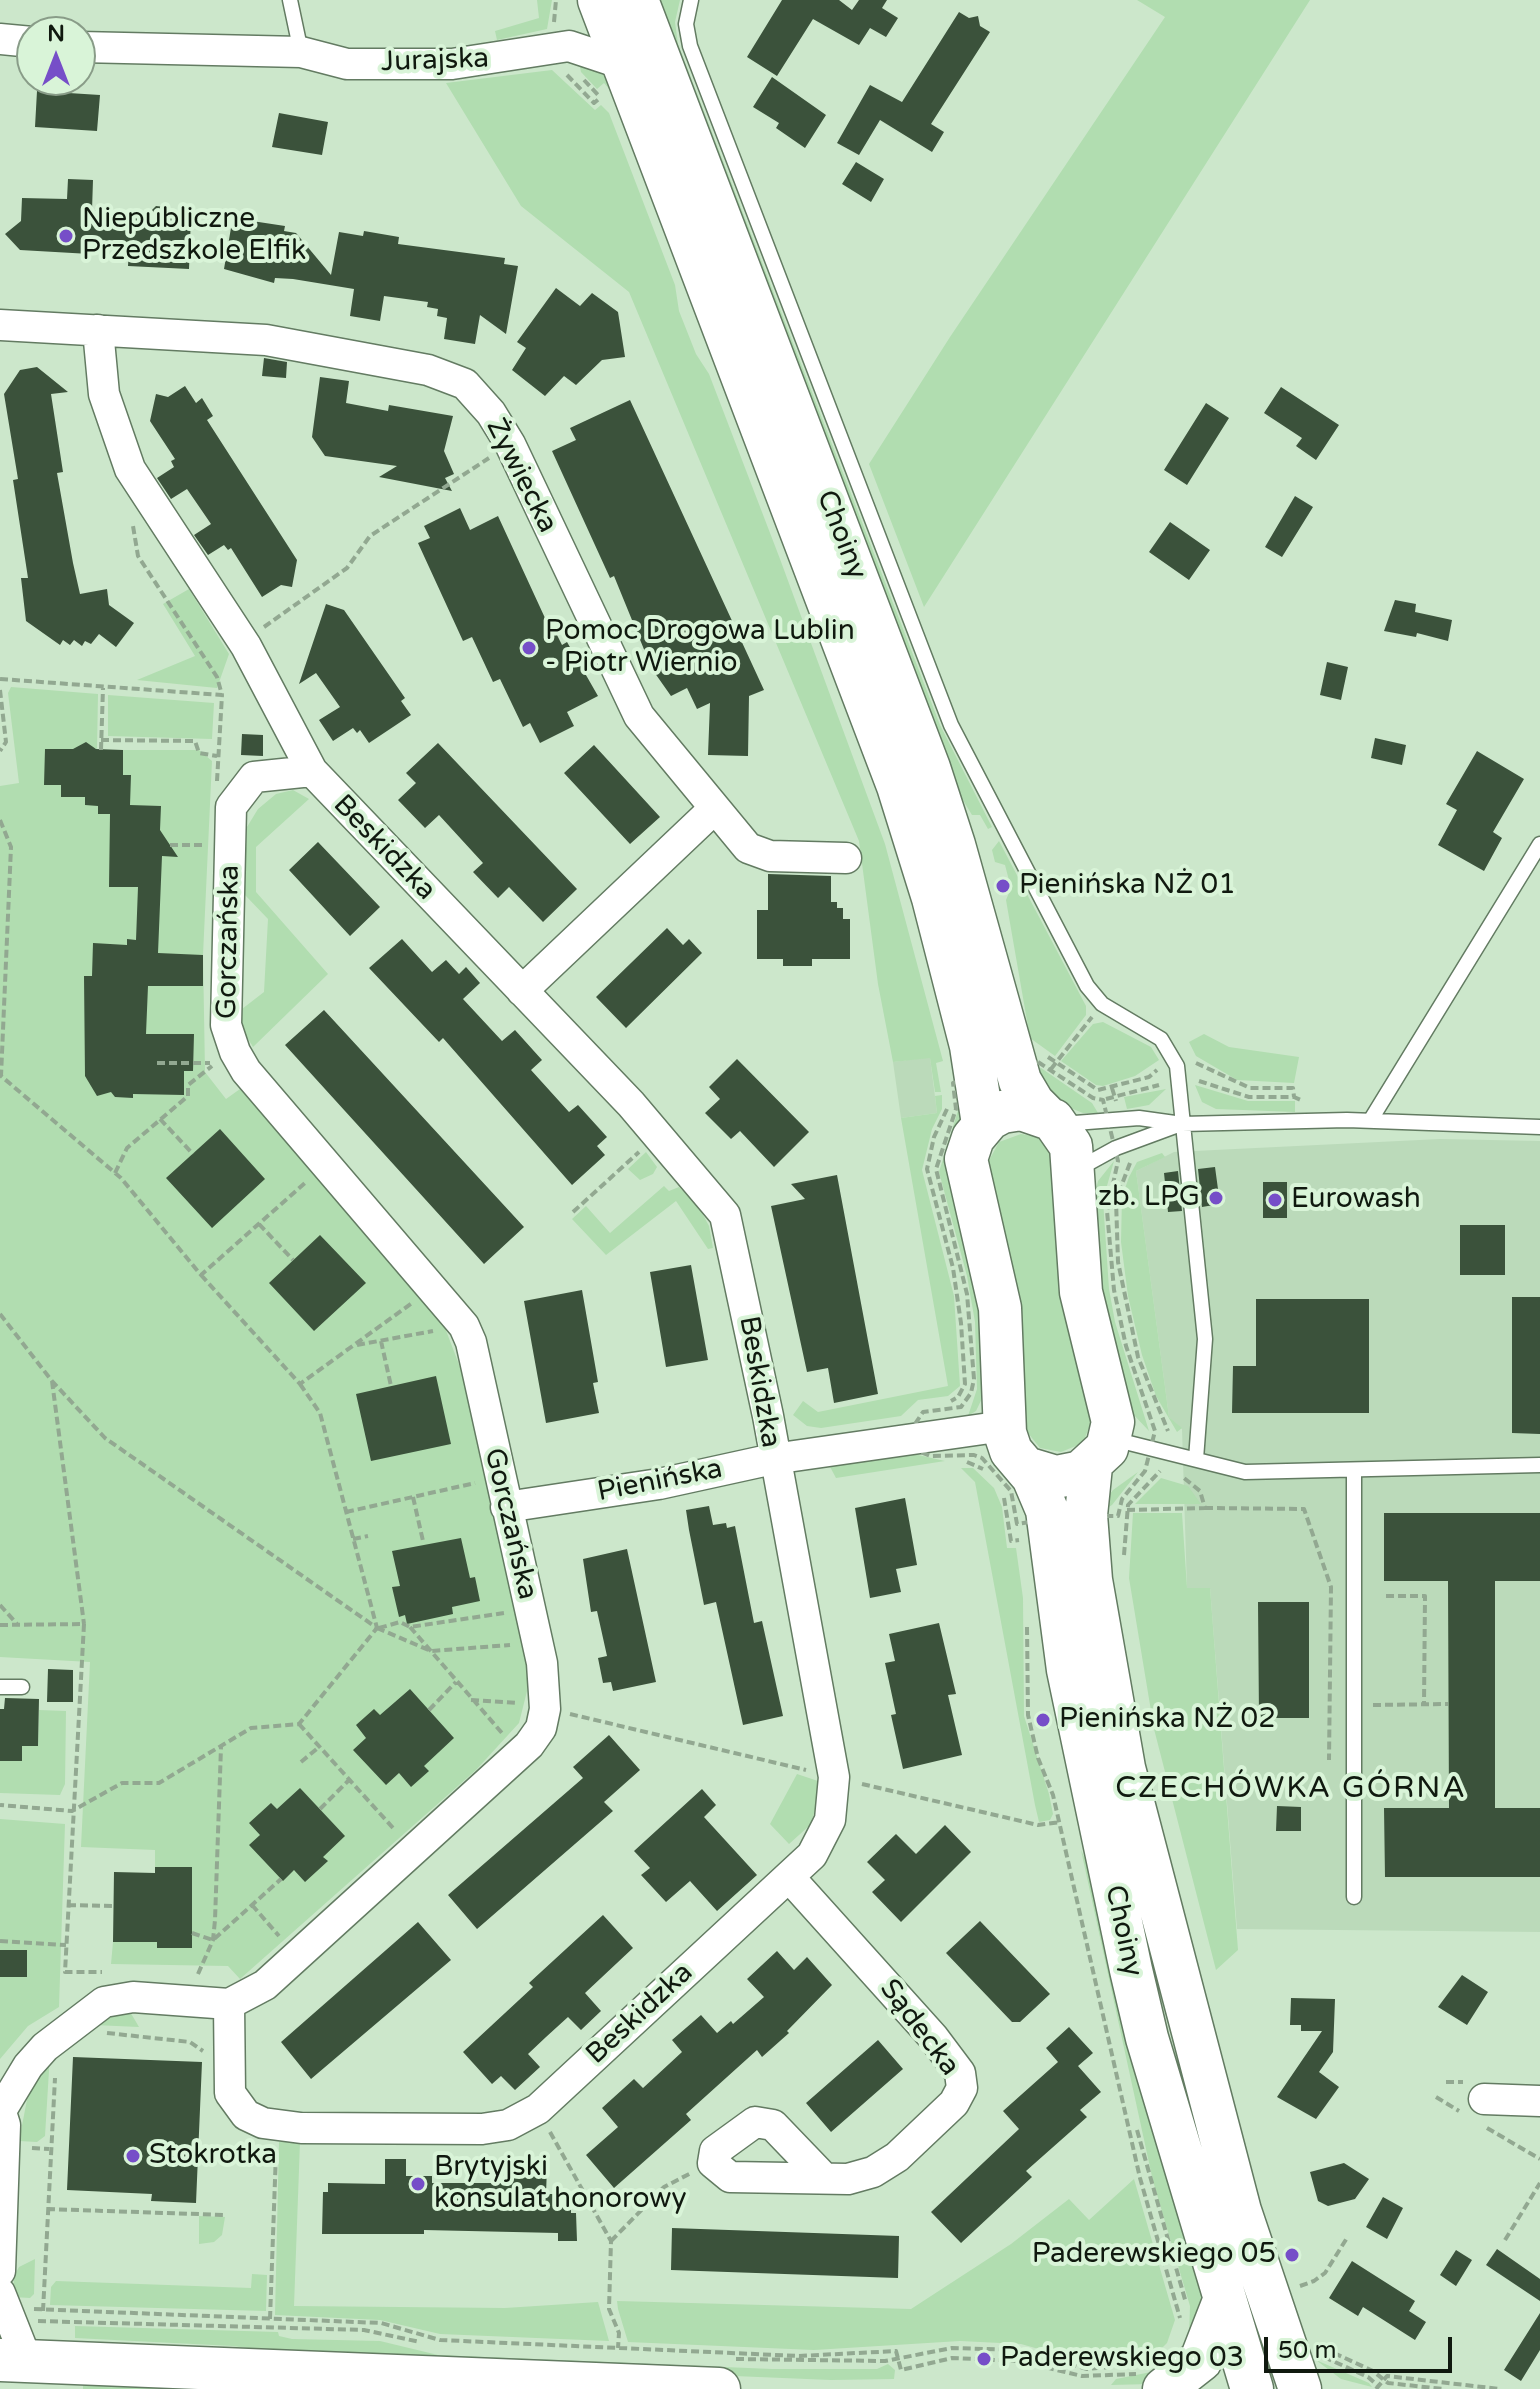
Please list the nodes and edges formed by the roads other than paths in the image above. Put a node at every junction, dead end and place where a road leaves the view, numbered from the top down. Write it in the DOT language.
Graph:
graph roads {
  1 [pos="290,0"];
  2 [pos="592,0"];
  3 [pos="599,0"];
  4 [pos="637,0"];
  5 [pos="691,0"];
  6 [pos="569,46"];
  7 [pos="96,47"];
  8 [pos="301,52"];
  9 [pos="623,64"];
  10 [pos="0,325"];
  11 [pos="98,330"];
  12 [pos="312,771"];
  13 [pos="715,808"];
  14 [pos="1540,844"];
  15 [pos="846,858"];
  16 [pos="522,991"];
  17 [pos="1022,1067"];
  18 [pos="1052,1120"];
  19 [pos="1370,1121"];
  20 [pos="983,1124"];
  21 [pos="1182,1124"];
  22 [pos="1540,1127"];
  23 [pos="1075,1170"];
  24 [pos="1004,1426"];
  25 [pos="1101,1452"];
  26 [pos="773,1459"];
  27 [pos="1196,1459"];
  28 [pos="1540,1465"];
  29 [pos="1026,1468"];
  30 [pos="1354,1470"];
  31 [pos="492,1502"];
  32 [pos="0,1687"];
  33 [pos="22,1687"];
  34 [pos="789,1877"];
  35 [pos="1354,1897"];
  36 [pos="229,2004"];
  37 [pos="1484,2099"];
  38 [pos="1540,2101"];
  39 [pos="1,2109"];
  40 [pos="823,2177"];
  41 [pos="0,2271"];
  42 [pos="5,2306"];
  43 [pos="1206,2306"];
  44 [pos="14,2360"];
  45 [pos="1156,2374"];
  46 [pos="719,2389"];
  47 [pos="1252,2389"];
  48 [pos="1300,2389"];
  1 -- 8 [label="lane"];
  2 -- 6 [label="street"];
  3 -- 9 [label="street, Choiny"];
  4 -- 17 [label="street, Choiny"];
  5 -- 21 [label="lane"];
  6 -- 8 [label="street, Jurajska"];
  6 -- 9 [label="street, Jurajska"];
  7 -- 8 [label="street, Jurajska"];
  9 -- 17 [label="street, Choiny"];
  10 -- 11 [label="street, Żywiecka"];
  11 -- 12 [label="street, Beskidzka"];
  11 -- 13 [label="street, Żywiecka"];
  12 -- 16 [label="street, Beskidzka"];
  12 -- 31 [label="street, Gorczańska"];
  13 -- 15 [label="street, Żywiecka"];
  13 -- 16 [label="street"];
  14 -- 19 [label="lane"];
  16 -- 26 [label="street, Beskidzka"];
  17 -- 18 [label="street, Choiny"];
  17 -- 20 [label="street, Choiny"];
  18 -- 20 [label="street"];
  18 -- 21 [label="lane"];
  18 -- 23 [label="street, Choiny"];
  19 -- 21 [label="lane"];
  19 -- 22 [label="lane"];
  20 -- 24 [label="street"];
  21 -- 23 [label="lane"];
  21 -- 27 [label="lane"];
  23 -- 25 [label="street, Choiny"];
  24 -- 26 [label="street, Pienińska"];
  24 -- 29 [label="street, Choiny"];
  25 -- 27 [label="lane"];
  25 -- 29 [label="street"];
  25 -- 48 [label="street, Choiny"];
  26 -- 31 [label="street, Pienińska"];
  26 -- 34 [label="street, Beskidzka"];
  27 -- 30 [label="lane"];
  28 -- 30 [label="lane"];
  29 -- 43 [label="street, Choiny"];
  30 -- 35 [label="lane"];
  31 -- 36 [label="street, Gorczańska"];
  32 -- 33 [label="lane"];
  34 -- 36 [label="street, Beskidzka"];
  34 -- 40 [label="street, Sądecka"];
  36 -- 39 [label="street"];
  37 -- 38 [label="street"];
  39 -- 41 [label="street"];
  40 -- 40 [label="street, Sądecka"];
  42 -- 44 [label="street"];
  43 -- 45 [label="street"];
  43 -- 47 [label="street, Choiny"];
  44 -- 46 [label="street"];
}
